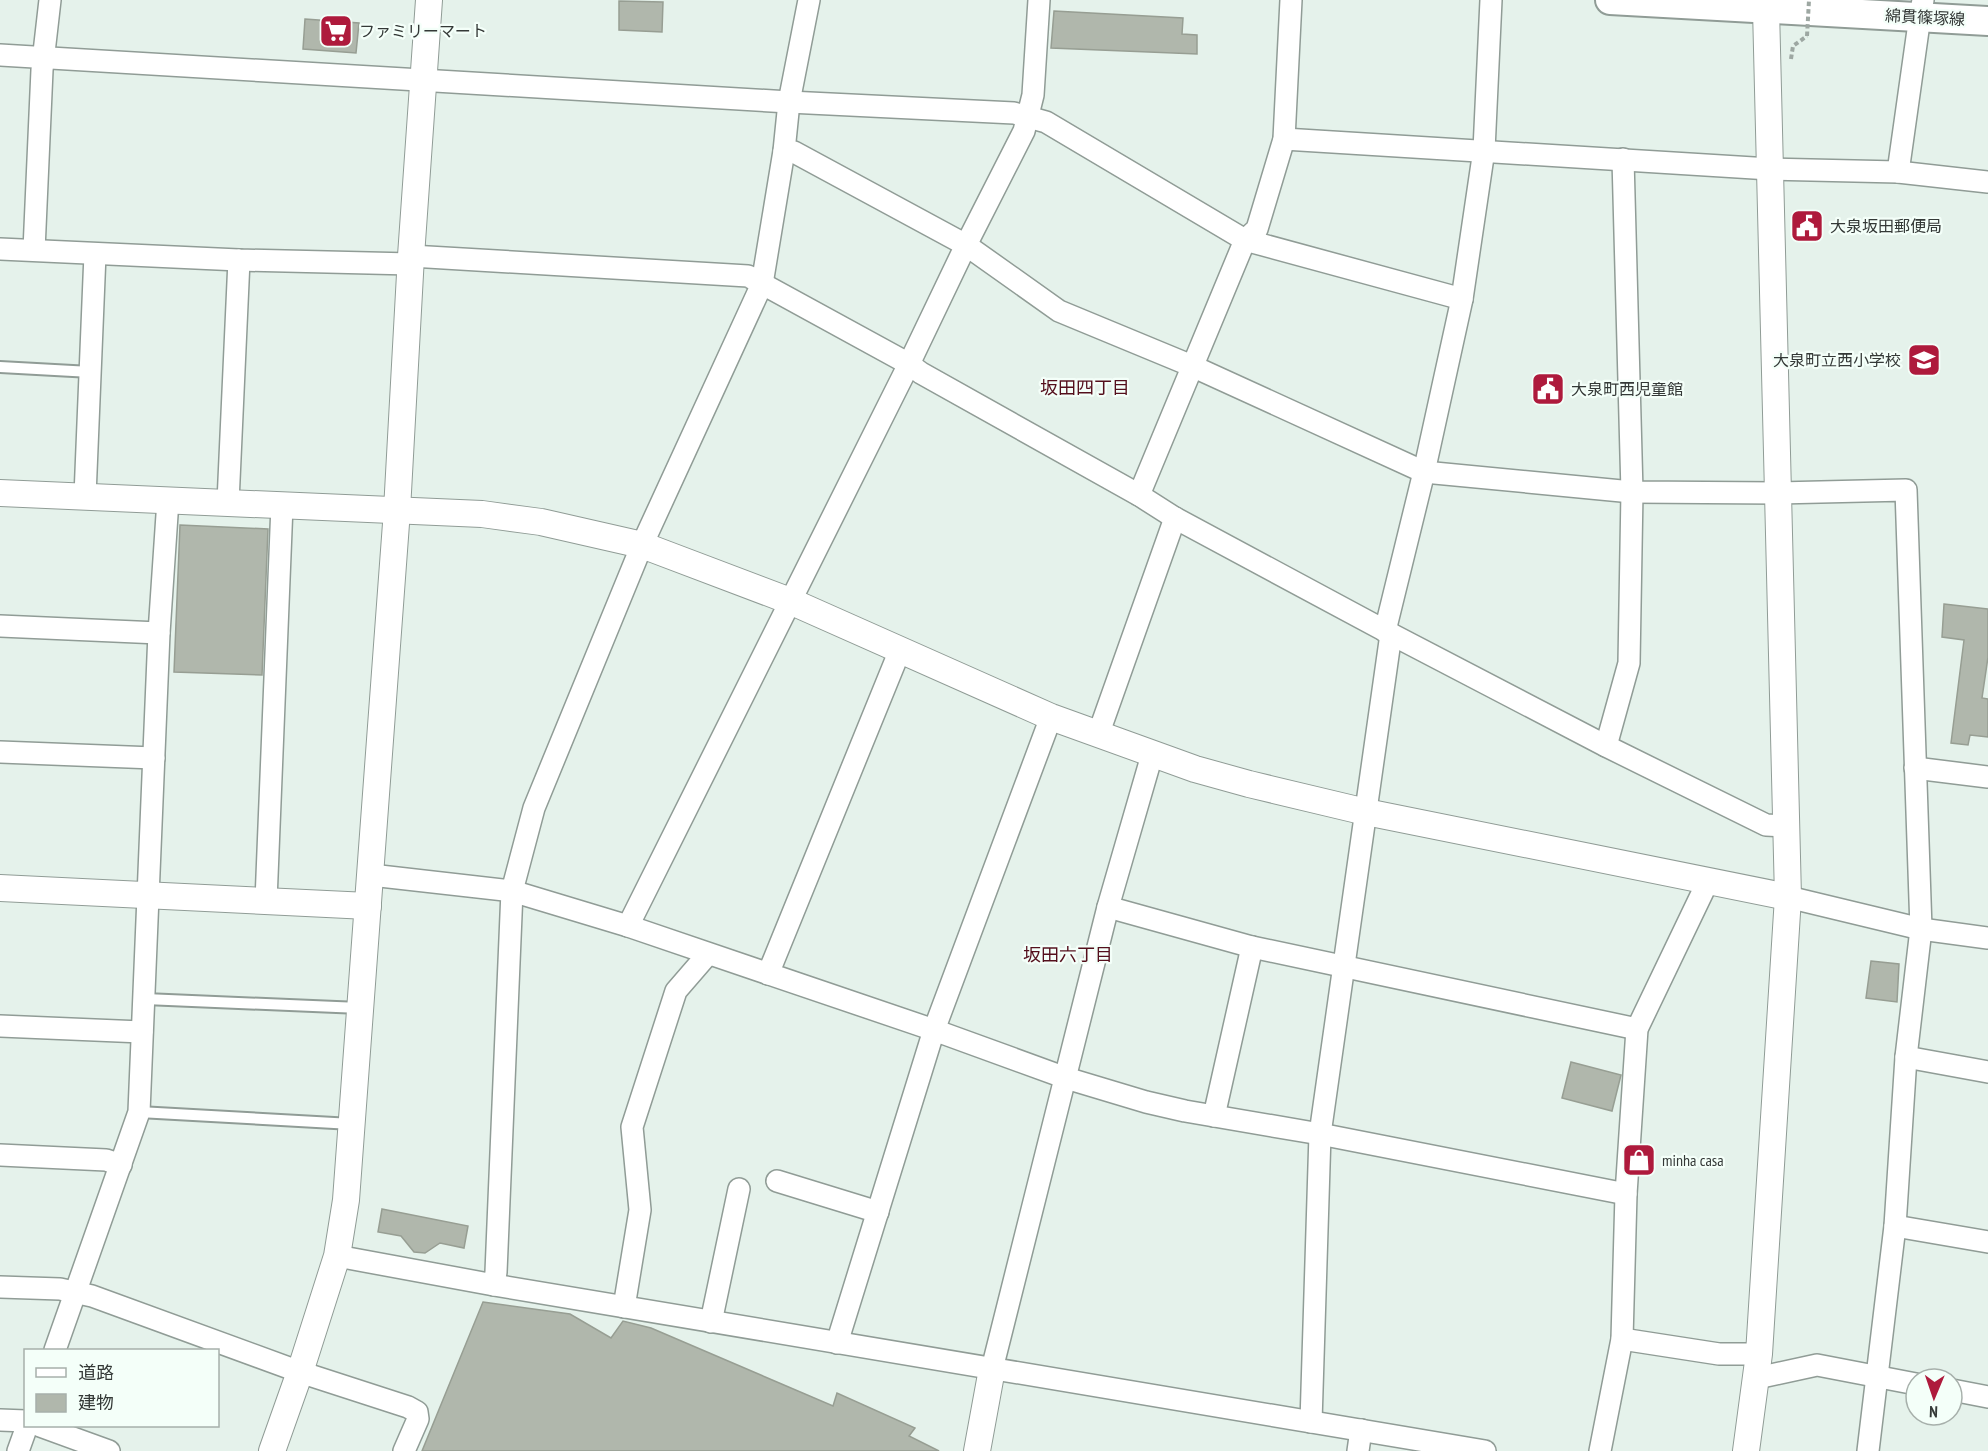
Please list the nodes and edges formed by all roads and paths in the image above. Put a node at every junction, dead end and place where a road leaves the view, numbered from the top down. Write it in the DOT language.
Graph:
graph roads {
  1 [pos="50,0"];
  2 [pos="429,0"];
  3 [pos="809,0"];
  4 [pos="1039,0"];
  5 [pos="1291,0"];
  6 [pos="1491,0"];
  7 [pos="1610,0"];
  8 [pos="1809,0"];
  9 [pos="1767,5"];
  10 [pos="1922,8"];
  11 [pos="1988,21"];
  12 [pos="0,56"];
  13 [pos="44,57"];
  14 [pos="1790,63"];
  15 [pos="423,81"];
  16 [pos="789,102"];
  17 [pos="1029,116"];
  18 [pos="1284,139"];
  19 [pos="1484,150"];
  20 [pos="784,151"];
  21 [pos="1623,159"];
  22 [pos="1770,169"];
  23 [pos="1898,172"];
  24 [pos="1988,182"];
  25 [pos="1245,240"];
  26 [pos="966,245"];
  27 [pos="0,249"];
  28 [pos="34,250"];
  29 [pos="94,254"];
  30 [pos="239,260"];
  31 [pos="411,260"];
  32 [pos="762,284"];
  33 [pos="1462,299"];
  34 [pos="909,364"];
  35 [pos="1192,366"];
  36 [pos="0,367"];
  37 [pos="91,372"];
  38 [pos="1424,472"];
  39 [pos="1632,492"];
  40 [pos="0,493"];
  41 [pos="1778,493"];
  42 [pos="1139,495"];
  43 [pos="85,496"];
  44 [pos="168,500"];
  45 [pos="228,502"];
  46 [pos="282,505"];
  47 [pos="397,510"];
  48 [pos="1175,518"];
  49 [pos="642,545"];
  50 [pos="790,601"];
  51 [pos="0,626"];
  52 [pos="1388,632"];
  53 [pos="159,633"];
  54 [pos="900,650"];
  55 [pos="1051,717"];
  56 [pos="1098,735"];
  57 [pos="1606,746"];
  58 [pos="0,752"];
  59 [pos="1152,755"];
  60 [pos="154,758"];
  61 [pos="1915,768"];
  62 [pos="1988,777"];
  63 [pos="1366,812"];
  64 [pos="1787,826"];
  65 [pos="371,874"];
  66 [pos="1708,880"];
  67 [pos="0,888"];
  68 [pos="512,891"];
  69 [pos="148,894"];
  70 [pos="1788,897"];
  71 [pos="266,901"];
  72 [pos="368,906"];
  73 [pos="1108,907"];
  74 [pos="628,926"];
  75 [pos="1922,929"];
  76 [pos="1988,938"];
  77 [pos="1252,947"];
  78 [pos="708,954"];
  79 [pos="1343,968"];
  80 [pos="768,974"];
  81 [pos="145,999"];
  82 [pos="360,1008"];
  83 [pos="0,1026"];
  84 [pos="1637,1029"];
  85 [pos="934,1030"];
  86 [pos="142,1032"];
  87 [pos="1906,1058"];
  88 [pos="1988,1072"];
  89 [pos="1066,1078"];
  90 [pos="139,1112"];
  91 [pos="1214,1116"];
  92 [pos="353,1124"];
  93 [pos="1320,1134"];
  94 [pos="0,1155"];
  95 [pos="121,1165"];
  96 [pos="777,1181"];
  97 [pos="739,1189"];
  98 [pos="1626,1194"];
  99 [pos="878,1212"];
  100 [pos="1895,1226"];
  101 [pos="1988,1242"];
  102 [pos="337,1256"];
  103 [pos="494,1285"];
  104 [pos="0,1287"];
  105 [pos="76,1292"];
  106 [pos="624,1307"];
  107 [pos="711,1322"];
  108 [pos="1622,1339"];
  109 [pos="837,1343"];
  110 [pos="55,1349"];
  111 [pos="1758,1366"];
  112 [pos="992,1369"];
  113 [pos="300,1372"];
  114 [pos="1878,1377"];
  115 [pos="1904,1382"];
  116 [pos="1964,1392"];
  117 [pos="1988,1397"];
  118 [pos="0,1420"];
  119 [pos="1311,1422"];
  120 [pos="24,1423"];
  121 [pos="25,1427"];
  122 [pos="45,1427"];
  123 [pos="1360,1441"];
  124 [pos="18,1451"];
  125 [pos="109,1451"];
  126 [pos="272,1451"];
  127 [pos="404,1451"];
  128 [pos="977,1451"];
  129 [pos="1485,1451"];
  130 [pos="1600,1451"];
  131 [pos="1746,1451"];
  132 [pos="1868,1451"];
  1 -- 13 [label="street"];
  2 -- 15 [label="street"];
  3 -- 16 [label="street"];
  4 -- 17 [label="street"];
  5 -- 18 [label="street"];
  6 -- 19 [label="street"];
  7 -- 9 [label="main road, 綿貫篠塚線"];
  8 -- 14 [label="path, bridge"];
  9 -- 10 [label="main road, 綿貫篠塚線"];
  9 -- 22 [label="street"];
  10 -- 11 [label="main road, 綿貫篠塚線"];
  10 -- 23 [label="street"];
  12 -- 13 [label="street"];
  13 -- 15 [label="street"];
  13 -- 28 [label="street"];
  15 -- 16 [label="street"];
  15 -- 31 [label="street"];
  16 -- 17 [label="street"];
  16 -- 20 [label="street"];
  17 -- 25 [label="street"];
  17 -- 26 [label="street"];
  18 -- 19 [label="street"];
  18 -- 25 [label="street"];
  19 -- 21 [label="street"];
  19 -- 33 [label="street"];
  20 -- 26 [label="street"];
  20 -- 32 [label="street"];
  21 -- 22 [label="street"];
  21 -- 39 [label="street"];
  22 -- 23 [label="street"];
  22 -- 41 [label="street"];
  23 -- 24 [label="street"];
  25 -- 33 [label="street"];
  25 -- 35 [label="street"];
  26 -- 34 [label="street"];
  26 -- 35 [label="street"];
  27 -- 28 [label="street"];
  28 -- 29 [label="street"];
  29 -- 30 [label="street"];
  29 -- 37 [label="street"];
  30 -- 31 [label="street"];
  30 -- 45 [label="street"];
  31 -- 32 [label="street"];
  31 -- 47 [label="street"];
  32 -- 34 [label="street"];
  32 -- 49 [label="street"];
  33 -- 38 [label="street"];
  34 -- 42 [label="street"];
  34 -- 50 [label="street"];
  35 -- 38 [label="street"];
  35 -- 42 [label="street"];
  36 -- 37 [label="lane"];
  37 -- 43 [label="street"];
  38 -- 39 [label="street"];
  38 -- 52 [label="street"];
  39 -- 41 [label="street"];
  39 -- 57 [label="street"];
  40 -- 43 [label="street"];
  41 -- 61 [label="street"];
  41 -- 64 [label="street"];
  42 -- 48 [label="street"];
  43 -- 44 [label="street"];
  44 -- 45 [label="street"];
  44 -- 53 [label="street"];
  45 -- 46 [label="street"];
  46 -- 47 [label="street"];
  46 -- 71 [label="street"];
  47 -- 49 [label="street"];
  47 -- 65 [label="street"];
  48 -- 52 [label="street"];
  48 -- 56 [label="street"];
  49 -- 50 [label="street"];
  49 -- 68 [label="street"];
  50 -- 54 [label="street"];
  50 -- 74 [label="street"];
  51 -- 53 [label="street"];
  52 -- 57 [label="street"];
  52 -- 63 [label="street"];
  53 -- 60 [label="street"];
  54 -- 55 [label="street"];
  54 -- 80 [label="street"];
  55 -- 56 [label="street"];
  55 -- 85 [label="street"];
  56 -- 59 [label="street"];
  57 -- 64 [label="street"];
  58 -- 60 [label="street"];
  59 -- 63 [label="street"];
  59 -- 73 [label="street"];
  60 -- 69 [label="street"];
  61 -- 62 [label="street"];
  61 -- 75 [label="street"];
  63 -- 66 [label="street"];
  63 -- 79 [label="street"];
  64 -- 70 [label="street"];
  65 -- 68 [label="street"];
  65 -- 72 [label="street"];
  66 -- 70 [label="street"];
  66 -- 84 [label="street"];
  67 -- 69 [label="street"];
  68 -- 74 [label="street"];
  68 -- 103 [label="street"];
  69 -- 71 [label="street"];
  69 -- 81 [label="street"];
  70 -- 75 [label="street"];
  70 -- 111 [label="street"];
  71 -- 72 [label="street"];
  72 -- 82 [label="street"];
  73 -- 77 [label="street"];
  73 -- 89 [label="street"];
  74 -- 78 [label="street"];
  75 -- 76 [label="street"];
  75 -- 87 [label="street"];
  77 -- 79 [label="street"];
  77 -- 91 [label="street"];
  78 -- 80 [label="street"];
  78 -- 106 [label="street"];
  79 -- 84 [label="street"];
  79 -- 93 [label="street"];
  80 -- 85 [label="street"];
  81 -- 82 [label="lane"];
  81 -- 86 [label="street"];
  82 -- 92 [label="street"];
  83 -- 86 [label="street"];
  84 -- 98 [label="street"];
  85 -- 89 [label="street"];
  85 -- 99 [label="street"];
  86 -- 90 [label="street"];
  87 -- 88 [label="street"];
  87 -- 100 [label="street"];
  89 -- 91 [label="street"];
  89 -- 112 [label="street"];
  90 -- 92 [label="lane"];
  90 -- 95 [label="street"];
  91 -- 93 [label="street"];
  92 -- 102 [label="street"];
  93 -- 98 [label="street"];
  93 -- 119 [label="street"];
  94 -- 95 [label="street"];
  95 -- 105 [label="street"];
  96 -- 99 [label="street"];
  97 -- 107 [label="street"];
  98 -- 108 [label="street"];
  99 -- 109 [label="street"];
  100 -- 101 [label="street"];
  100 -- 114 [label="street"];
  102 -- 103 [label="street"];
  102 -- 113 [label="street"];
  103 -- 106 [label="street"];
  104 -- 105 [label="street"];
  105 -- 110 [label="street"];
  105 -- 113 [label="street"];
  106 -- 107 [label="street"];
  107 -- 109 [label="street"];
  108 -- 111 [label="street"];
  108 -- 130 [label="street"];
  109 -- 112 [label="street"];
  111 -- 114 [label="street"];
  111 -- 131 [label="street"];
  112 -- 119 [label="street"];
  112 -- 128 [label="street"];
  113 -- 126 [label="street"];
  113 -- 127 [label="street"];
  114 -- 115 [label="street"];
  114 -- 132 [label="street"];
  116 -- 117 [label="street"];
  118 -- 120 [label="street"];
  119 -- 123 [label="street"];
  121 -- 124 [label="street"];
  122 -- 125 [label="street"];
  123 -- 129 [label="street"];
}
